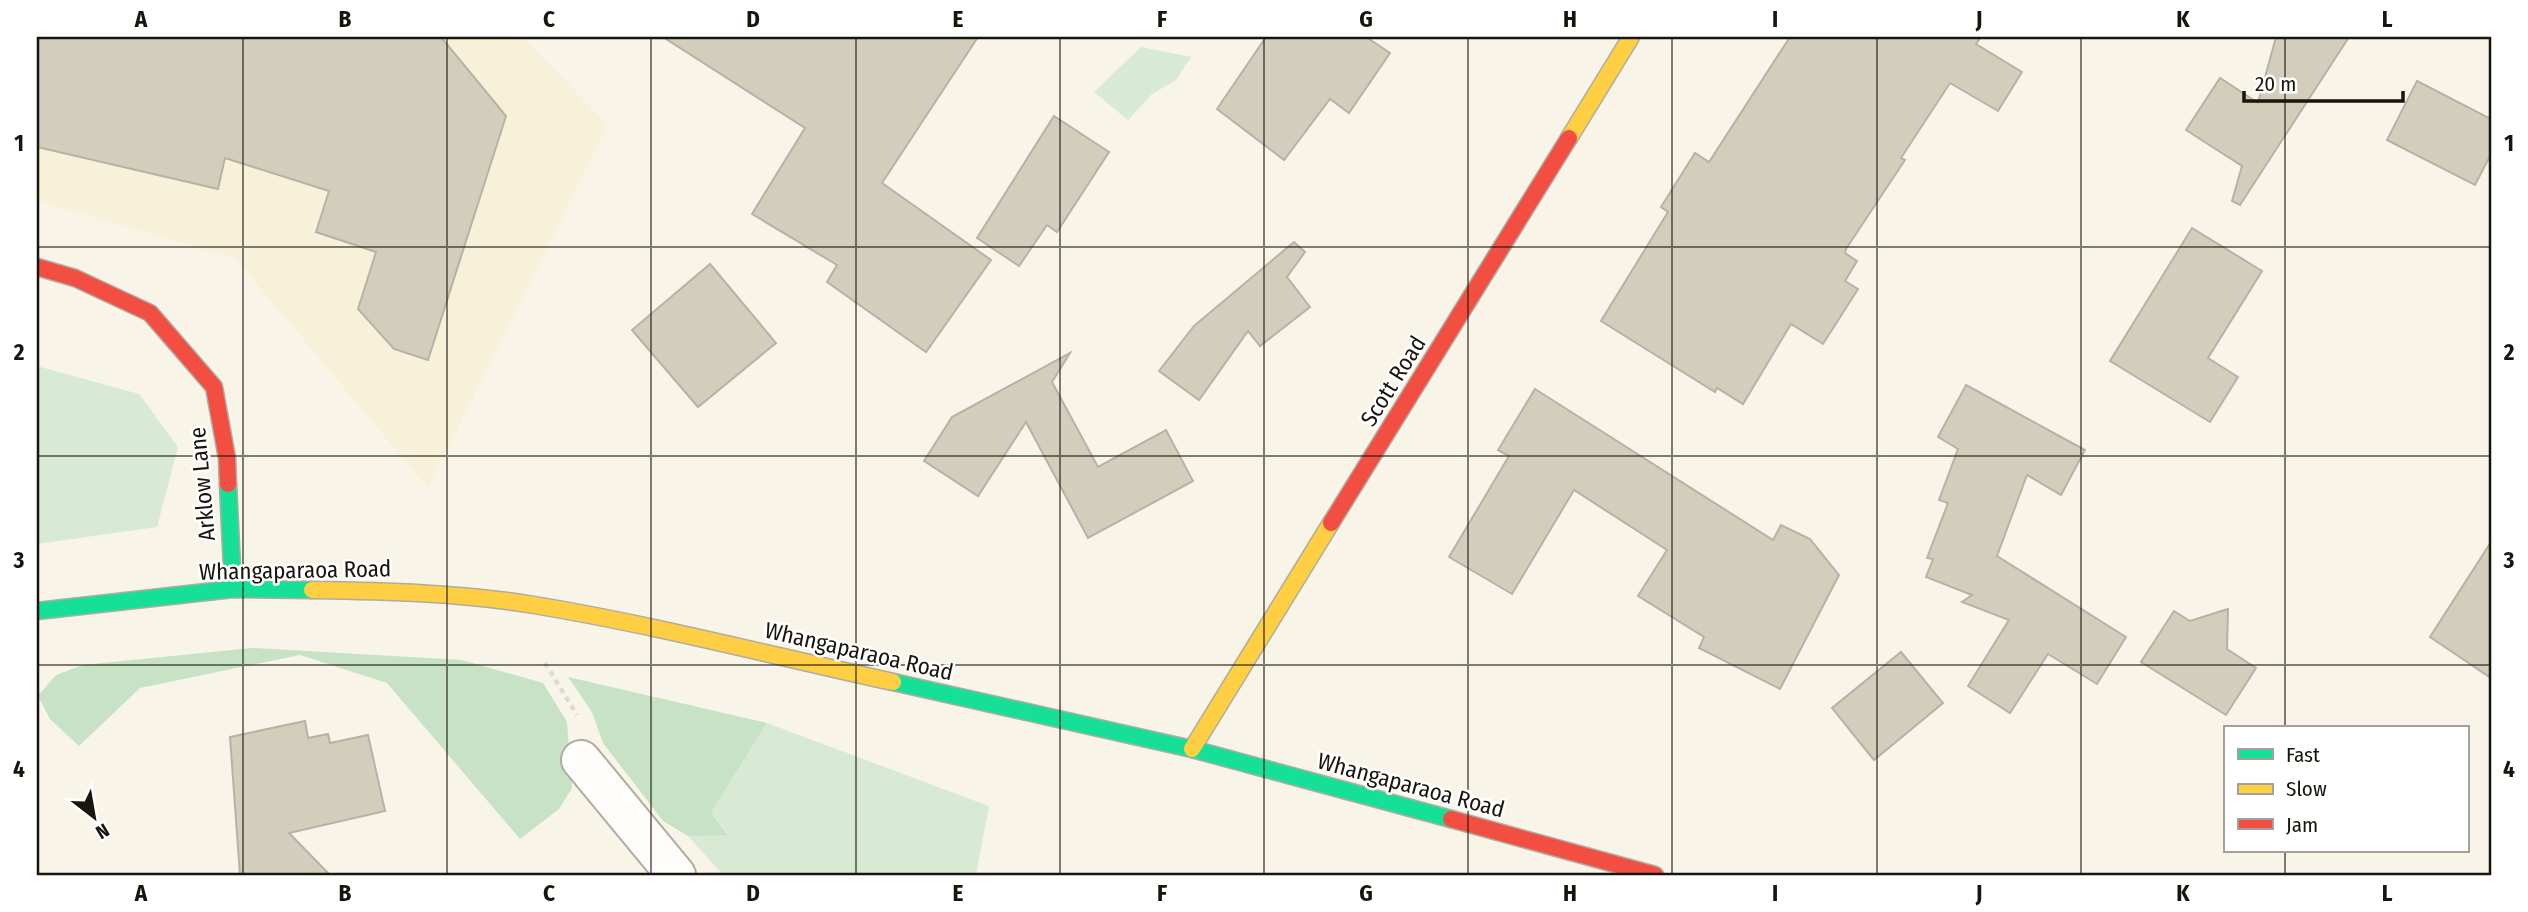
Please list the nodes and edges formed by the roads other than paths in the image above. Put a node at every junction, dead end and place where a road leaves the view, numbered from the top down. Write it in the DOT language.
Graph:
graph roads {
  1 [pos="1631,37"];
  2 [pos="37,267"];
  3 [pos="233,589"];
  4 [pos="37,611"];
  5 [pos="1192,749"];
  6 [pos="580,760"];
  7 [pos="676,875"];
  8 [pos="1656,875"];
  1 -- 5 [label="main road, Scott Road"];
  2 -- 3 [label="main road, Arklow Lane"];
  3 -- 4 [label="main road, Whangaparaoa Road"];
  3 -- 5 [label="main road, Whangaparaoa Road"];
  5 -- 8 [label="main road, Whangaparaoa Road"];
  6 -- 7 [label="street"];
}
